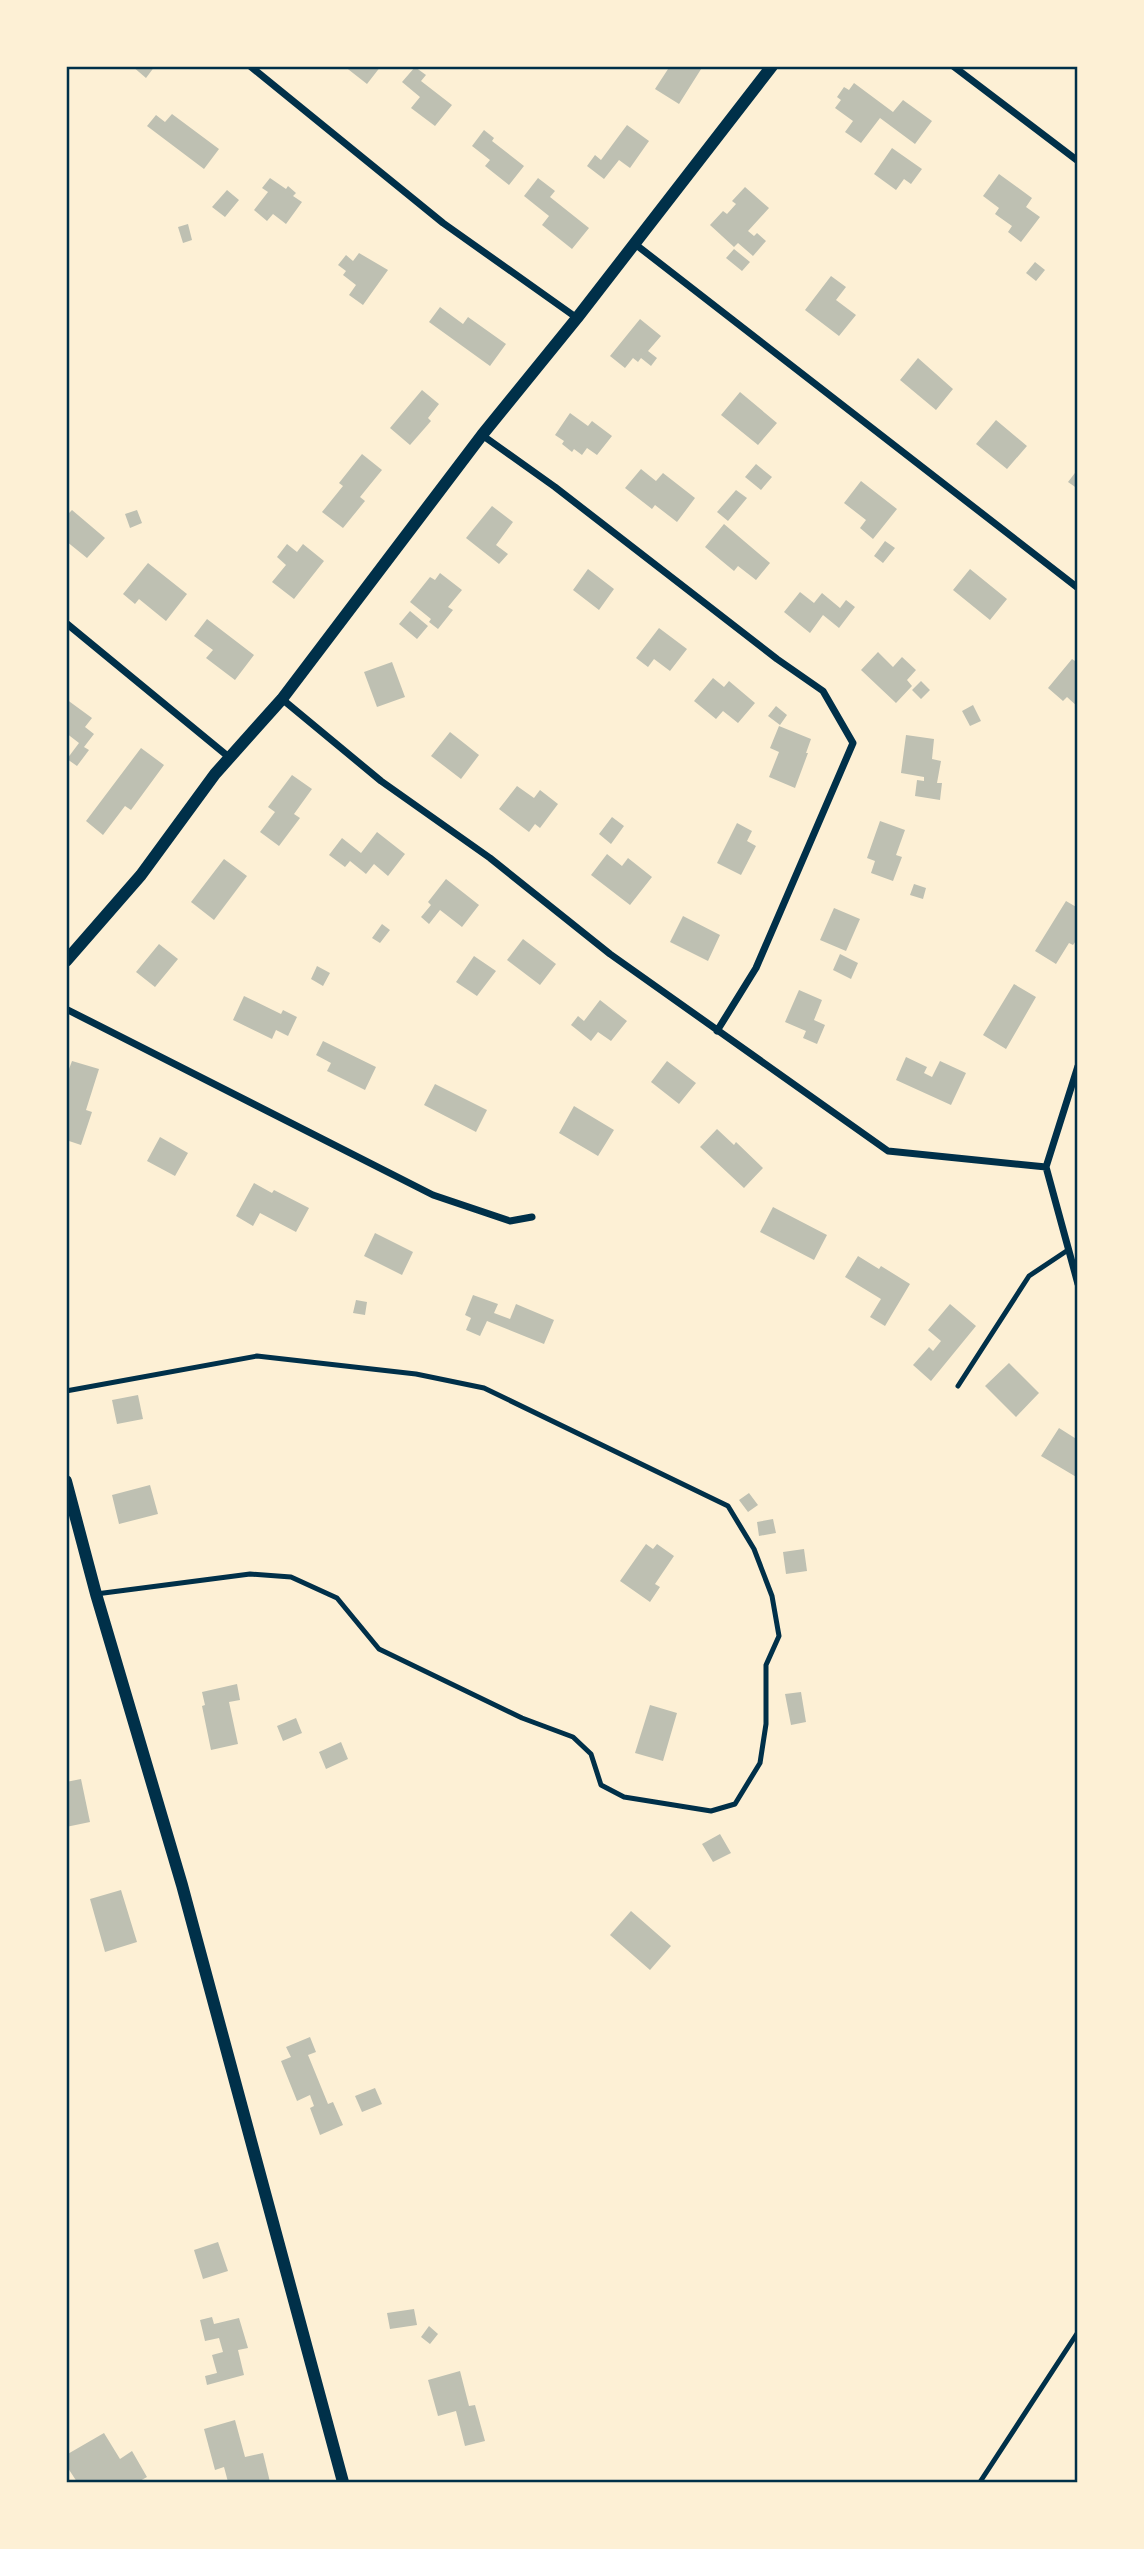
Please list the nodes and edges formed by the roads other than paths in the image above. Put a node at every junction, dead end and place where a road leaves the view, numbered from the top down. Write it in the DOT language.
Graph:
graph roads {
  1 [pos="250,66"];
  2 [pos="772,66"];
  3 [pos="953,66"];
  4 [pos="1077,161"];
  5 [pos="635,244"];
  6 [pos="577,318"];
  7 [pos="482,435"];
  8 [pos="1077,588"];
  9 [pos="66,623"];
  10 [pos="282,699"];
  11 [pos="230,758"];
  12 [pos="66,961"];
  13 [pos="66,1009"];
  14 [pos="717,1031"];
  15 [pos="1077,1066"];
  16 [pos="1046,1167"];
  17 [pos="532,1217"];
  18 [pos="1068,1250"];
  19 [pos="1077,1284"];
  20 [pos="958,1386"];
  21 [pos="66,1391"];
  22 [pos="66,1481"];
  23 [pos="96,1594"];
  24 [pos="1077,2332"];
  25 [pos="343,2483"];
  26 [pos="980,2483"];
  1 -- 6 [label="street"];
  2 -- 5 [label="street"];
  3 -- 4 [label="street"];
  5 -- 6 [label="street"];
  5 -- 8 [label="street"];
  6 -- 7 [label="street"];
  7 -- 10 [label="street"];
  7 -- 14 [label="street"];
  9 -- 11 [label="street"];
  10 -- 11 [label="street"];
  10 -- 14 [label="street"];
  11 -- 12 [label="street"];
  13 -- 17 [label="street"];
  14 -- 16 [label="street"];
  15 -- 16 [label="street"];
  16 -- 18 [label="street"];
  18 -- 19 [label="street"];
  18 -- 20 [label="lane"];
  21 -- 23 [label="lane"];
  22 -- 23 [label="street"];
  23 -- 25 [label="street"];
  24 -- 26 [label="lane"];
}
